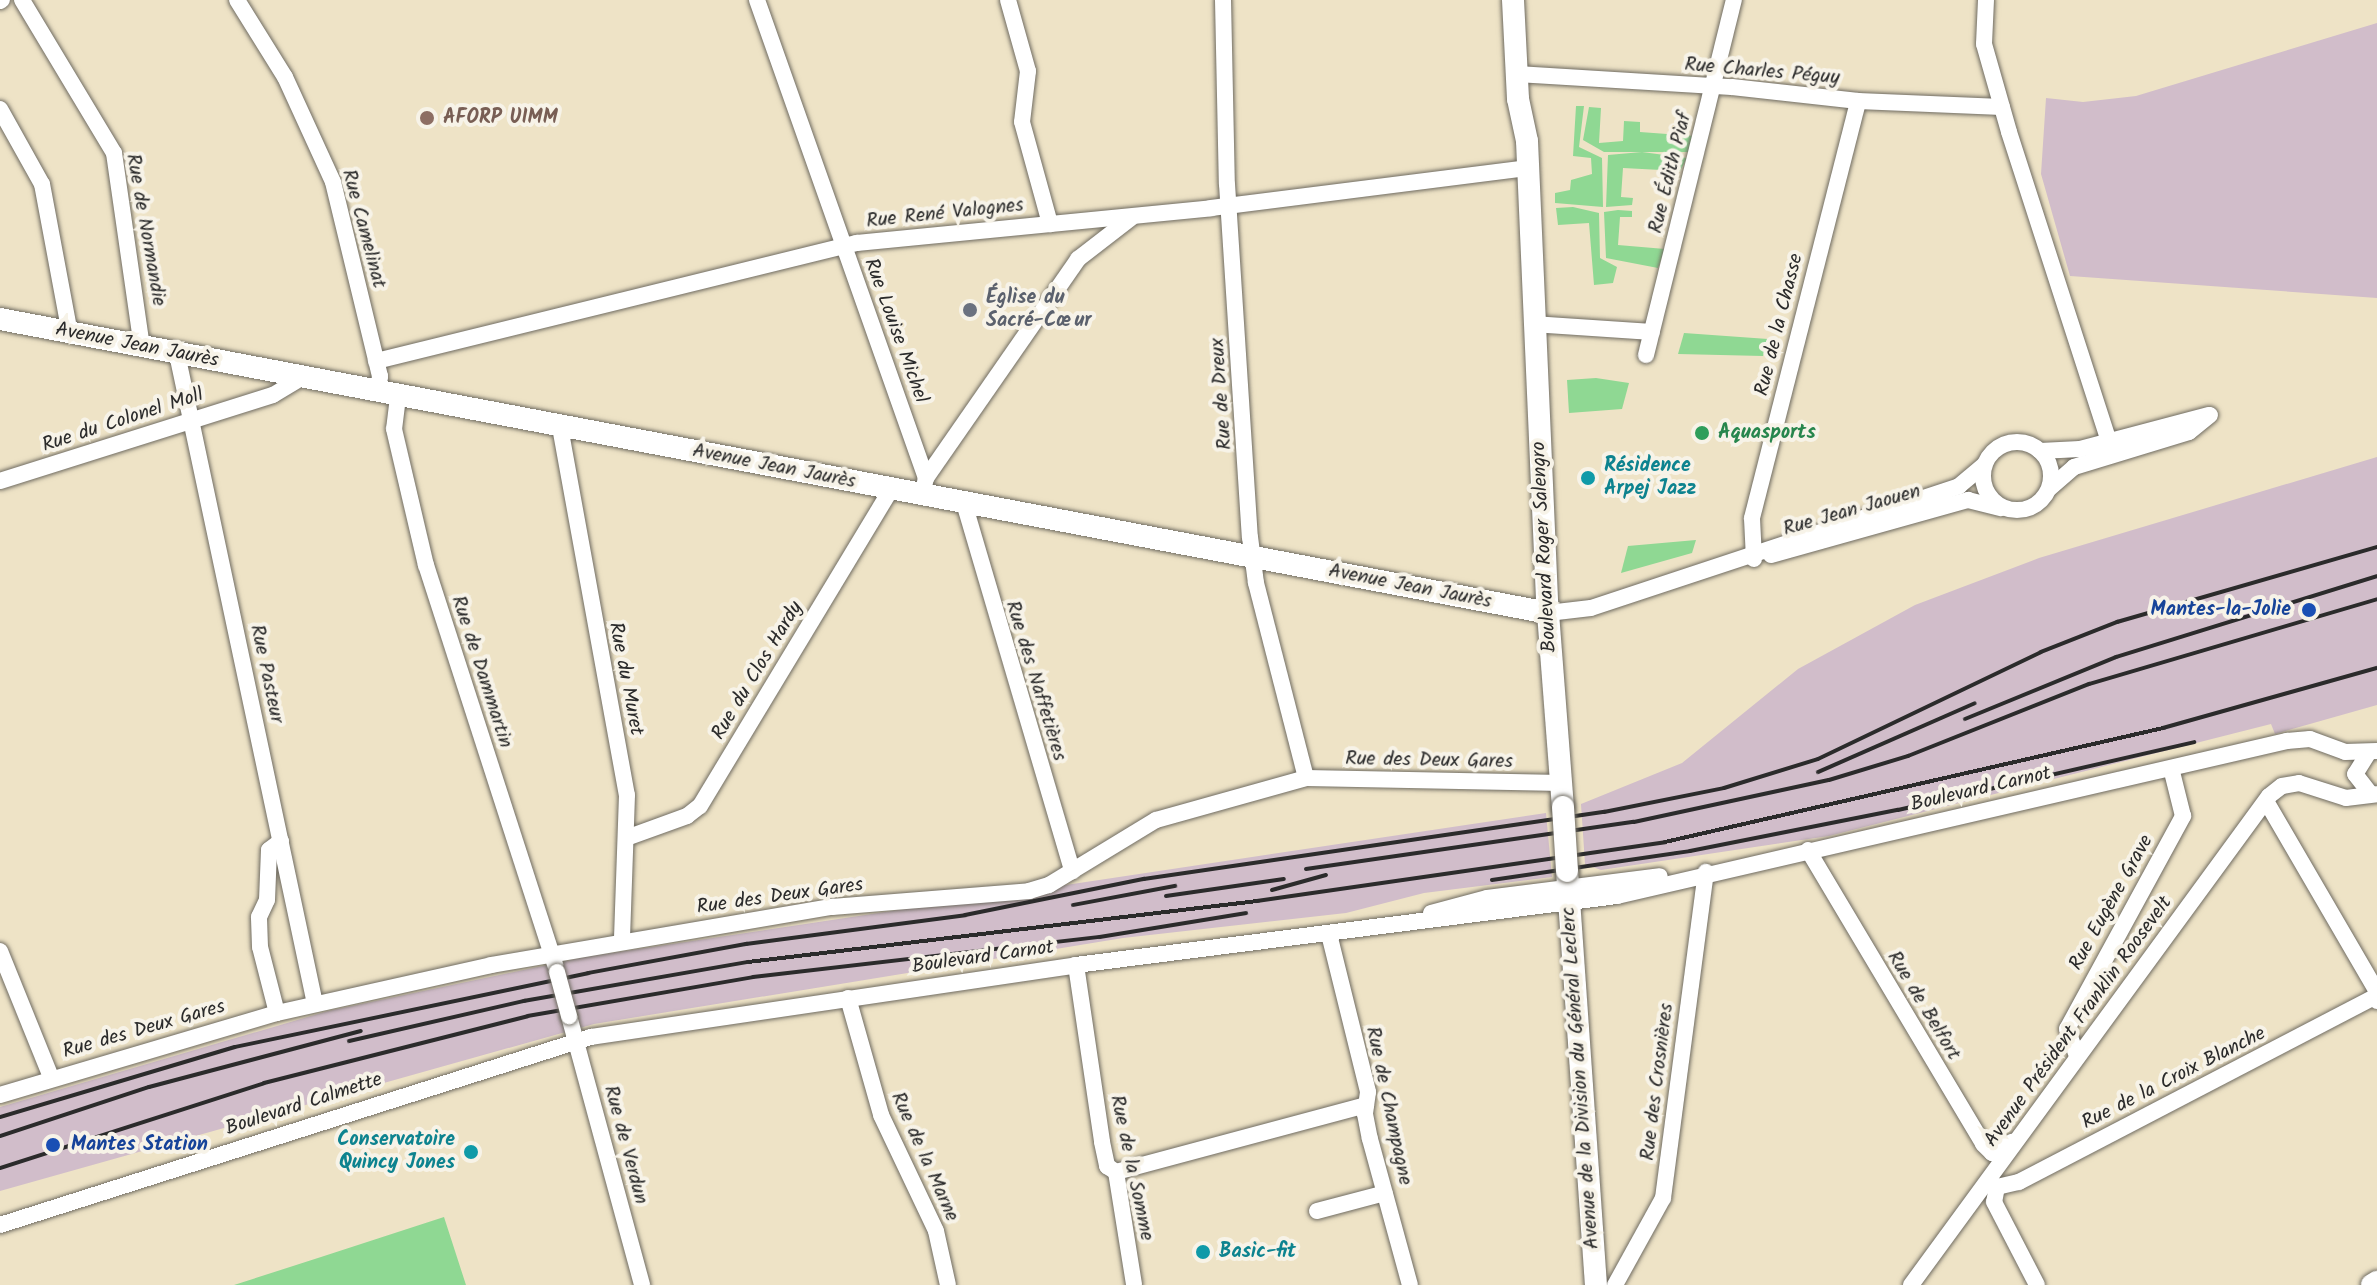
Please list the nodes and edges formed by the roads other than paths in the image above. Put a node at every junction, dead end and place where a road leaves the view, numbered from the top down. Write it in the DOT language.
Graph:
graph roads {
  1 [pos="22,0"];
  2 [pos="237,0"];
  3 [pos="757,0"];
  4 [pos="1008,0"];
  5 [pos="1223,0"];
  6 [pos="1513,0"];
  7 [pos="1734,0"];
  8 [pos="1986,0"];
  9 [pos="1517,74"];
  10 [pos="1713,86"];
  11 [pos="1858,101"];
  12 [pos="2002,107"];
  13 [pos="0,109"];
  14 [pos="1521,169"];
  15 [pos="1228,206"];
  16 [pos="1133,217"];
  17 [pos="1076,223"];
  18 [pos="1050,224"];
  19 [pos="842,246"];
  20 [pos="1078,259"];
  21 [pos="0,319"];
  22 [pos="1533,324"];
  23 [pos="1652,332"];
  24 [pos="70,333"];
  25 [pos="142,347"];
  26 [pos="177,354"];
  27 [pos="1646,355"];
  28 [pos="376,361"];
  29 [pos="301,378"];
  30 [pos="388,395"];
  31 [pos="190,420"];
  32 [pos="560,427"];
  33 [pos="2111,448"];
  34 [pos="2040,451"];
  35 [pos="1984,465"];
  36 [pos="0,481"];
  37 [pos="924,486"];
  38 [pos="2050,488"];
  39 [pos="891,489"];
  40 [pos="964,503"];
  41 [pos="2001,508"];
  42 [pos="1753,556"];
  43 [pos="1252,557"];
  44 [pos="1548,613"];
  45 [pos="2373,752"];
  46 [pos="2171,768"];
  47 [pos="1306,778"];
  48 [pos="1562,783"];
  49 [pos="2374,793"];
  50 [pos="2266,801"];
  51 [pos="1563,807"];
  52 [pos="629,837"];
  53 [pos="281,841"];
  54 [pos="1808,850"];
  55 [pos="1072,871"];
  56 [pos="1706,872"];
  57 [pos="1568,887"];
  58 [pos="1329,934"];
  59 [pos="622,940"];
  60 [pos="0,951"];
  61 [pos="552,955"];
  62 [pos="1076,965"];
  63 [pos="557,972"];
  64 [pos="848,998"];
  65 [pos="2377,998"];
  66 [pos="315,1004"];
  67 [pos="277,1013"];
  68 [pos="576,1041"];
  69 [pos="2077,1056"];
  70 [pos="51,1077"];
  71 [pos="0,1095"];
  72 [pos="1366,1105"];
  73 [pos="2018,1137"];
  74 [pos="1116,1172"];
  75 [pos="1993,1184"];
  76 [pos="1385,1193"];
  77 [pos="1317,1211"];
  78 [pos="0,1225"];
  79 [pos="642,1285"];
  80 [pos="948,1285"];
  81 [pos="1134,1285"];
  82 [pos="1410,1285"];
  83 [pos="1596,1285"];
  84 [pos="1615,1285"];
  85 [pos="1911,1285"];
  86 [pos="2037,1285"];
  1 -- 25 [label="street, Rue de Normandie"];
  2 -- 28 [label="street, Rue Camelinat"];
  3 -- 19 [label="street, Rue Louise Michel"];
  4 -- 18 [label="street"];
  5 -- 15 [label="street, Rue de Dreux"];
  6 -- 9 [label="main road, Boulevard Roger Salengro"];
  7 -- 10 [label="street, Rue Édith Piaf"];
  8 -- 12 [label="street"];
  9 -- 10 [label="street, Rue Charles Péguy"];
  9 -- 14 [label="main road, Boulevard Roger Salengro"];
  10 -- 11 [label="street, Rue Charles Péguy"];
  10 -- 23 [label="street, Rue Édith Piaf"];
  11 -- 12 [label="street, Rue Charles Péguy"];
  11 -- 42 [label="street, Rue de la Chasse"];
  12 -- 33 [label="street"];
  13 -- 24 [label="street"];
  14 -- 15 [label="street, Rue René Valognes"];
  14 -- 22 [label="main road, Boulevard Roger Salengro"];
  15 -- 16 [label="street, Rue René Valognes"];
  15 -- 43 [label="street, Rue de Dreux"];
  16 -- 17 [label="street, Rue René Valognes"];
  16 -- 20 [label="street"];
  17 -- 18 [label="street, Rue René Valognes"];
  17 -- 20 [label="street"];
  18 -- 19 [label="street, Rue René Valognes"];
  19 -- 28 [label="street, Rue René Valognes"];
  19 -- 37 [label="street, Rue Louise Michel"];
  20 -- 37 [label="street"];
  21 -- 24 [label="main road, Avenue Jean Jaurès"];
  22 -- 23 [label="street"];
  22 -- 44 [label="main road, Boulevard Roger Salengro"];
  23 -- 27 [label="street, Rue Édith Piaf"];
  24 -- 25 [label="main road, Avenue Jean Jaurès"];
  25 -- 26 [label="main road, Avenue Jean Jaurès"];
  26 -- 29 [label="main road, Avenue Jean Jaurès"];
  26 -- 31 [label="street, Rue Pasteur"];
  28 -- 30 [label="street, Rue Camelinat"];
  29 -- 30 [label="main road, Avenue Jean Jaurès"];
  29 -- 31 [label="street, Rue du Colonel Moll"];
  30 -- 32 [label="main road, Avenue Jean Jaurès"];
  30 -- 61 [label="street, Rue de Dammartin"];
  31 -- 36 [label="street, Rue du Colonel Moll"];
  31 -- 53 [label="street, Rue Pasteur"];
  32 -- 39 [label="main road, Avenue Jean Jaurès"];
  32 -- 52 [label="street, Rue du Muret"];
  33 -- 33 [label="street"];
  33 -- 34 [label="street"];
  33 -- 38 [label="street"];
  34 -- 35 [label="street"];
  34 -- 38 [label="street"];
  35 -- 41 [label="street"];
  35 -- 42 [label="street, Rue Jean Jaouen"];
  37 -- 39 [label="main road, Avenue Jean Jaurès"];
  37 -- 40 [label="main road, Avenue Jean Jaurès"];
  38 -- 41 [label="street"];
  39 -- 52 [label="street, Rue du Clos Hardy"];
  40 -- 43 [label="main road, Avenue Jean Jaurès"];
  40 -- 55 [label="street, Rue des Naffetières"];
  41 -- 42 [label="street, Rue Jean Jaouen"];
  42 -- 44 [label="street, Rue Jean Jaouen"];
  43 -- 44 [label="main road, Avenue Jean Jaurès"];
  43 -- 47 [label="street, Rue de Dreux"];
  44 -- 48 [label="main road, Boulevard Roger Salengro"];
  45 -- 46 [label="street, Boulevard Carnot"];
  45 -- 49 [label="street"];
  46 -- 54 [label="street, Boulevard Carnot"];
  46 -- 69 [label="street, Rue Eugène Grave"];
  47 -- 48 [label="street, Rue des Deux Gares"];
  47 -- 55 [label="street, Rue des Deux Gares"];
  48 -- 51 [label="main road, Boulevard Roger Salengro"];
  49 -- 50 [label="street, Avenue Président Franklin Roosevelt"];
  50 -- 65 [label="street"];
  50 -- 69 [label="street, Avenue Président Franklin Roosevelt"];
  51 -- 57 [label="main road, Avenue de la Division du Général Leclerc, bridge"];
  52 -- 59 [label="street, Rue du Muret"];
  53 -- 66 [label="street, Rue Pasteur"];
  53 -- 67 [label="street"];
  54 -- 56 [label="street, Boulevard Carnot"];
  54 -- 73 [label="street, Rue de Belfort"];
  55 -- 59 [label="street, Rue des Deux Gares"];
  56 -- 57 [label="street, Boulevard Carnot"];
  56 -- 84 [label="street, Rue des Crosnières"];
  57 -- 58 [label="street, Boulevard Carnot"];
  57 -- 83 [label="main road, Avenue de la Division du Général Leclerc"];
  58 -- 62 [label="street, Boulevard Carnot"];
  58 -- 72 [label="street, Rue de Champagne"];
  59 -- 61 [label="street, Rue des Deux Gares"];
  60 -- 70 [label="street"];
  61 -- 63 [label="street, Rue de Dammartin"];
  61 -- 66 [label="street, Rue des Deux Gares"];
  62 -- 64 [label="street, Boulevard Carnot"];
  62 -- 74 [label="street, Rue de la Somme"];
  63 -- 68 [label="street, Rue de Verdun, bridge"];
  64 -- 68 [label="street, Boulevard Carnot"];
  64 -- 80 [label="street, Rue de la Marne"];
  65 -- 75 [label="street, Rue de la Croix Blanche"];
  66 -- 67 [label="street, Rue des Deux Gares"];
  67 -- 70 [label="street, Rue des Deux Gares"];
  68 -- 78 [label="street, Boulevard Calmette"];
  68 -- 79 [label="street, Rue de Verdun"];
  69 -- 73 [label="street, Avenue Président Franklin Roosevelt"];
  70 -- 71 [label="street, Rue des Deux Gares"];
  72 -- 74 [label="street"];
  72 -- 76 [label="street, Rue de Champagne"];
  73 -- 75 [label="street, Avenue Président Franklin Roosevelt"];
  74 -- 81 [label="street, Rue de la Somme"];
  75 -- 85 [label="street, Avenue Président Franklin Roosevelt"];
  75 -- 86 [label="street"];
  76 -- 77 [label="street"];
  76 -- 82 [label="street, Rue de Champagne"];
}
